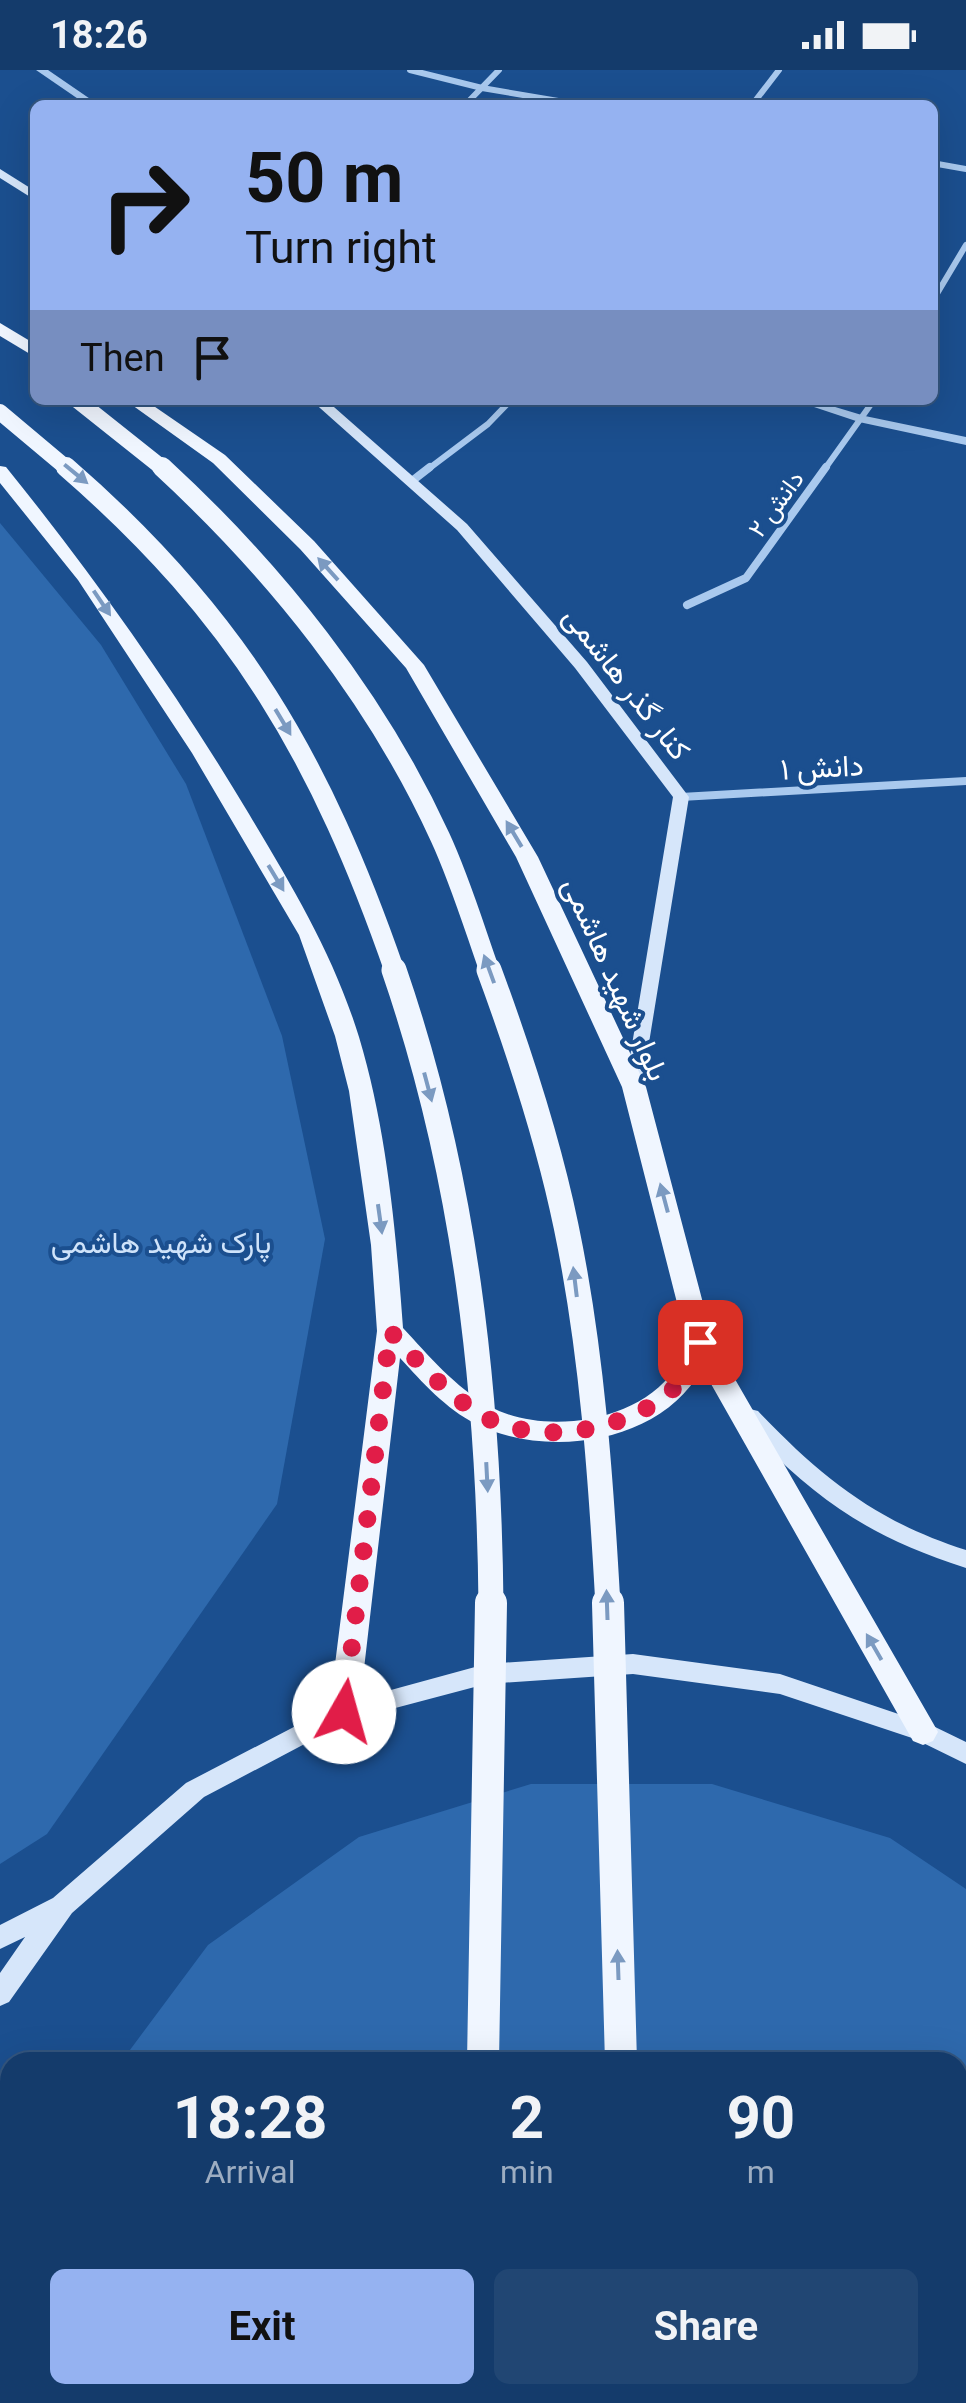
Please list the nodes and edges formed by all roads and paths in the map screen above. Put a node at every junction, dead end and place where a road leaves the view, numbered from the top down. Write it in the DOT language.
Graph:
graph roads {
  1 [pos="41,70"];
  2 [pos="410,70"];
  3 [pos="499,70"];
  4 [pos="779,70"];
  5 [pos="482,88"];
  6 [pos="86,100"];
  7 [pos="471,100"];
  8 [pos="553,100"];
  9 [pos="756,100"];
  10 [pos="938,164"];
  11 [pos="966,169"];
  12 [pos="0,172"];
  13 [pos="30,193"];
  14 [pos="966,246"];
  15 [pos="938,292"];
  16 [pos="0,328"];
  17 [pos="30,349"];
  18 [pos="83,405"];
  19 [pos="141,405"];
  20 [pos="324,405"];
  21 [pos="506,405"];
  22 [pos="816,405"];
  23 [pos="871,405"];
  24 [pos="0,412"];
  25 [pos="863,419"];
  26 [pos="966,440"];
  27 [pos="0,471"];
  28 [pos="412,481"];
  29 [pos="688,605"];
  30 [pos="966,782"];
  31 [pos="681,797"];
  32 [pos="634,1087"];
  33 [pos="390,1331"];
  34 [pos="700,1342"];
  35 [pos="728,1393"];
  36 [pos="966,1559"];
  37 [pos="344,1712"];
  38 [pos="923,1732"];
  39 [pos="966,1754"];
  40 [pos="63,1905"];
  41 [pos="0,1938"];
  42 [pos="0,1994"];
  43 [pos="483,2052"];
  44 [pos="620,2052"];
  1 -- 6 [label="street"];
  2 -- 5 [label="street"];
  3 -- 5 [label="street"];
  4 -- 9 [label="street"];
  5 -- 7 [label="street"];
  5 -- 8 [label="street"];
  10 -- 11 [label="street"];
  12 -- 13 [label="main road"];
  14 -- 15 [label="street"];
  16 -- 17 [label="main road"];
  44 -- 18 [label="main road, one-way, bridge"];
  32 -- 19 [label="main road, بلوار شهید هاشمی, one-way"];
  20 -- 28 [label="main road, کنار گذر هاشمی"];
  21 -- 28 [label="street"];
  22 -- 25 [label="street"];
  23 -- 25 [label="street, دانش ۲"];
  24 -- 43 [label="main road, one-way, bridge"];
  25 -- 26 [label="street"];
  25 -- 29 [label="street, دانش ۲"];
  27 -- 33 [label="main road, one-way"];
  28 -- 31 [label="main road, کنار گذر هاشمی"];
  30 -- 31 [label="street, دانش ۱"];
  31 -- 32 [label="main road, کنار گذر هاشمی"];
  34 -- 32 [label="main road, بلوار شهید هاشمی, one-way"];
  33 -- 34 [label="main road"];
  33 -- 37 [label="main road"];
  34 -- 35 [label="main road, بلوار شهید هاشمی"];
  35 -- 36 [label="main road"];
  38 -- 35 [label="main road, بلوار شهید هاشمی, one-way"];
  37 -- 38 [label="main road"];
  37 -- 40 [label="main road"];
  38 -- 39 [label="main road"];
  40 -- 41 [label="main road"];
  40 -- 42 [label="main road"];
}
